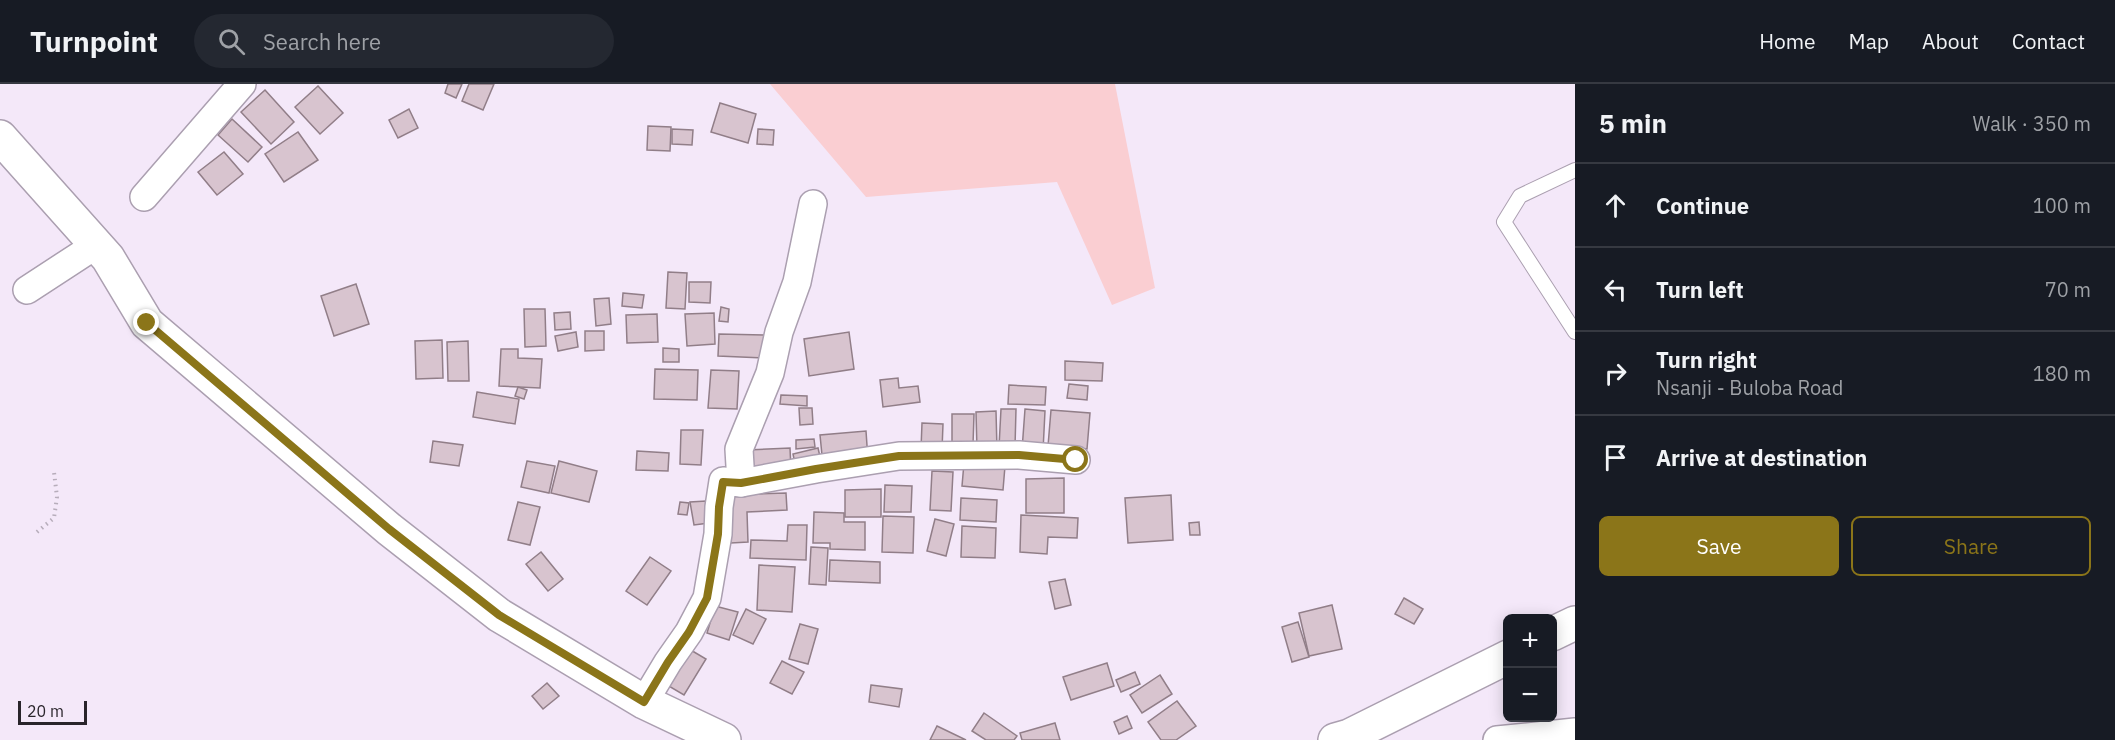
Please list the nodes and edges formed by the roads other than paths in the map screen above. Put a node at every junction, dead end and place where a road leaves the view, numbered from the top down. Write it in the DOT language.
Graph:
graph roads {
  1 [pos="242,84"];
  2 [pos="0,137"];
  3 [pos="1575,170"];
  4 [pos="144,197"];
  5 [pos="813,204"];
  6 [pos="96,245"];
  7 [pos="27,290"];
  8 [pos="1575,333"];
  9 [pos="1076,460"];
  10 [pos="741,483"];
  11 [pos="1575,623"];
  12 [pos="1557,632"];
  13 [pos="1503,660"];
  14 [pos="644,702"];
  15 [pos="1575,732"];
  16 [pos="1348,739"];
  17 [pos="724,740"];
  18 [pos="1497,740"];
  1 -- 4 [label="street"];
  2 -- 6 [label="main road"];
  3 -- 8 [label="lane"];
  5 -- 10 [label="street"];
  6 -- 7 [label="street"];
  6 -- 14 [label="main road"];
  9 -- 10 [label="street"];
  10 -- 14 [label="street"];
  11 -- 12 [label="main road"];
  13 -- 16 [label="main road"];
  14 -- 17 [label="main road"];
  15 -- 18 [label="street"];
}
